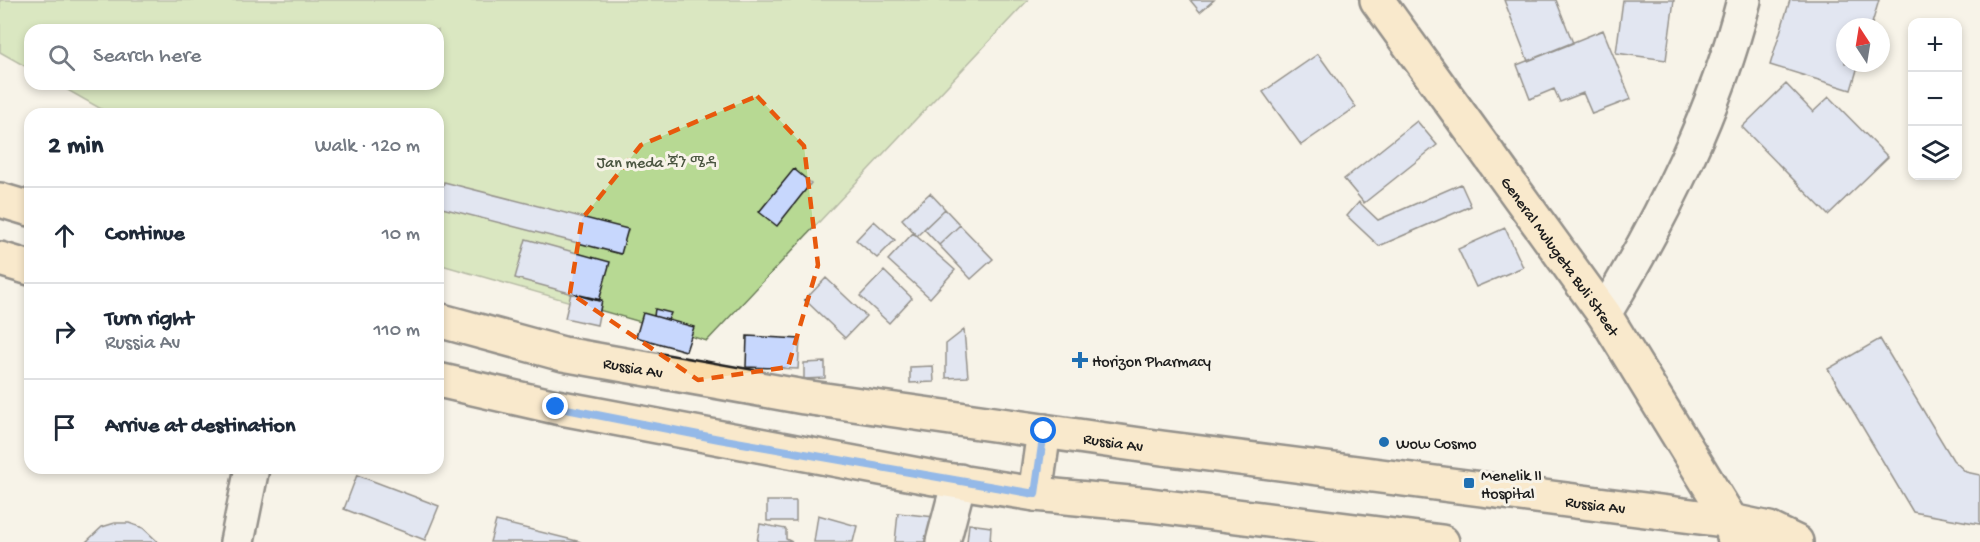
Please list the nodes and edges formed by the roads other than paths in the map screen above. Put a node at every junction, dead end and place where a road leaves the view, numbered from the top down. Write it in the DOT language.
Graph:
graph roads {
  1 [pos="1377,0"];
  2 [pos="1744,0"];
  3 [pos="0,200"];
  4 [pos="24,207"];
  5 [pos="0,259"];
  6 [pos="24,266"];
  7 [pos="1604,314"];
  8 [pos="444,322"];
  9 [pos="444,381"];
  10 [pos="1044,431"];
  11 [pos="251,474"];
  12 [pos="959,481"];
  13 [pos="1035,494"];
  14 [pos="1733,532"];
  15 [pos="1794,540"];
  16 [pos="237,542"];
  17 [pos="943,542"];
  18 [pos="1442,542"];
  1 -- 7 [label="main road, General Mulugeta Buli Street"];
  2 -- 7 [label="street"];
  3 -- 4 [label="main road"];
  5 -- 6 [label="main road"];
  7 -- 14 [label="main road, General Mulugeta Buli Street"];
  8 -- 10 [label="main road, Russia Av"];
  9 -- 12 [label="main road"];
  10 -- 13 [label="main road"];
  10 -- 14 [label="main road, Russia Av"];
  11 -- 16 [label="street"];
  12 -- 13 [label="main road"];
  12 -- 17 [label="street"];
  13 -- 18 [label="main road"];
  14 -- 15 [label="main road, Russia Av"];
}
